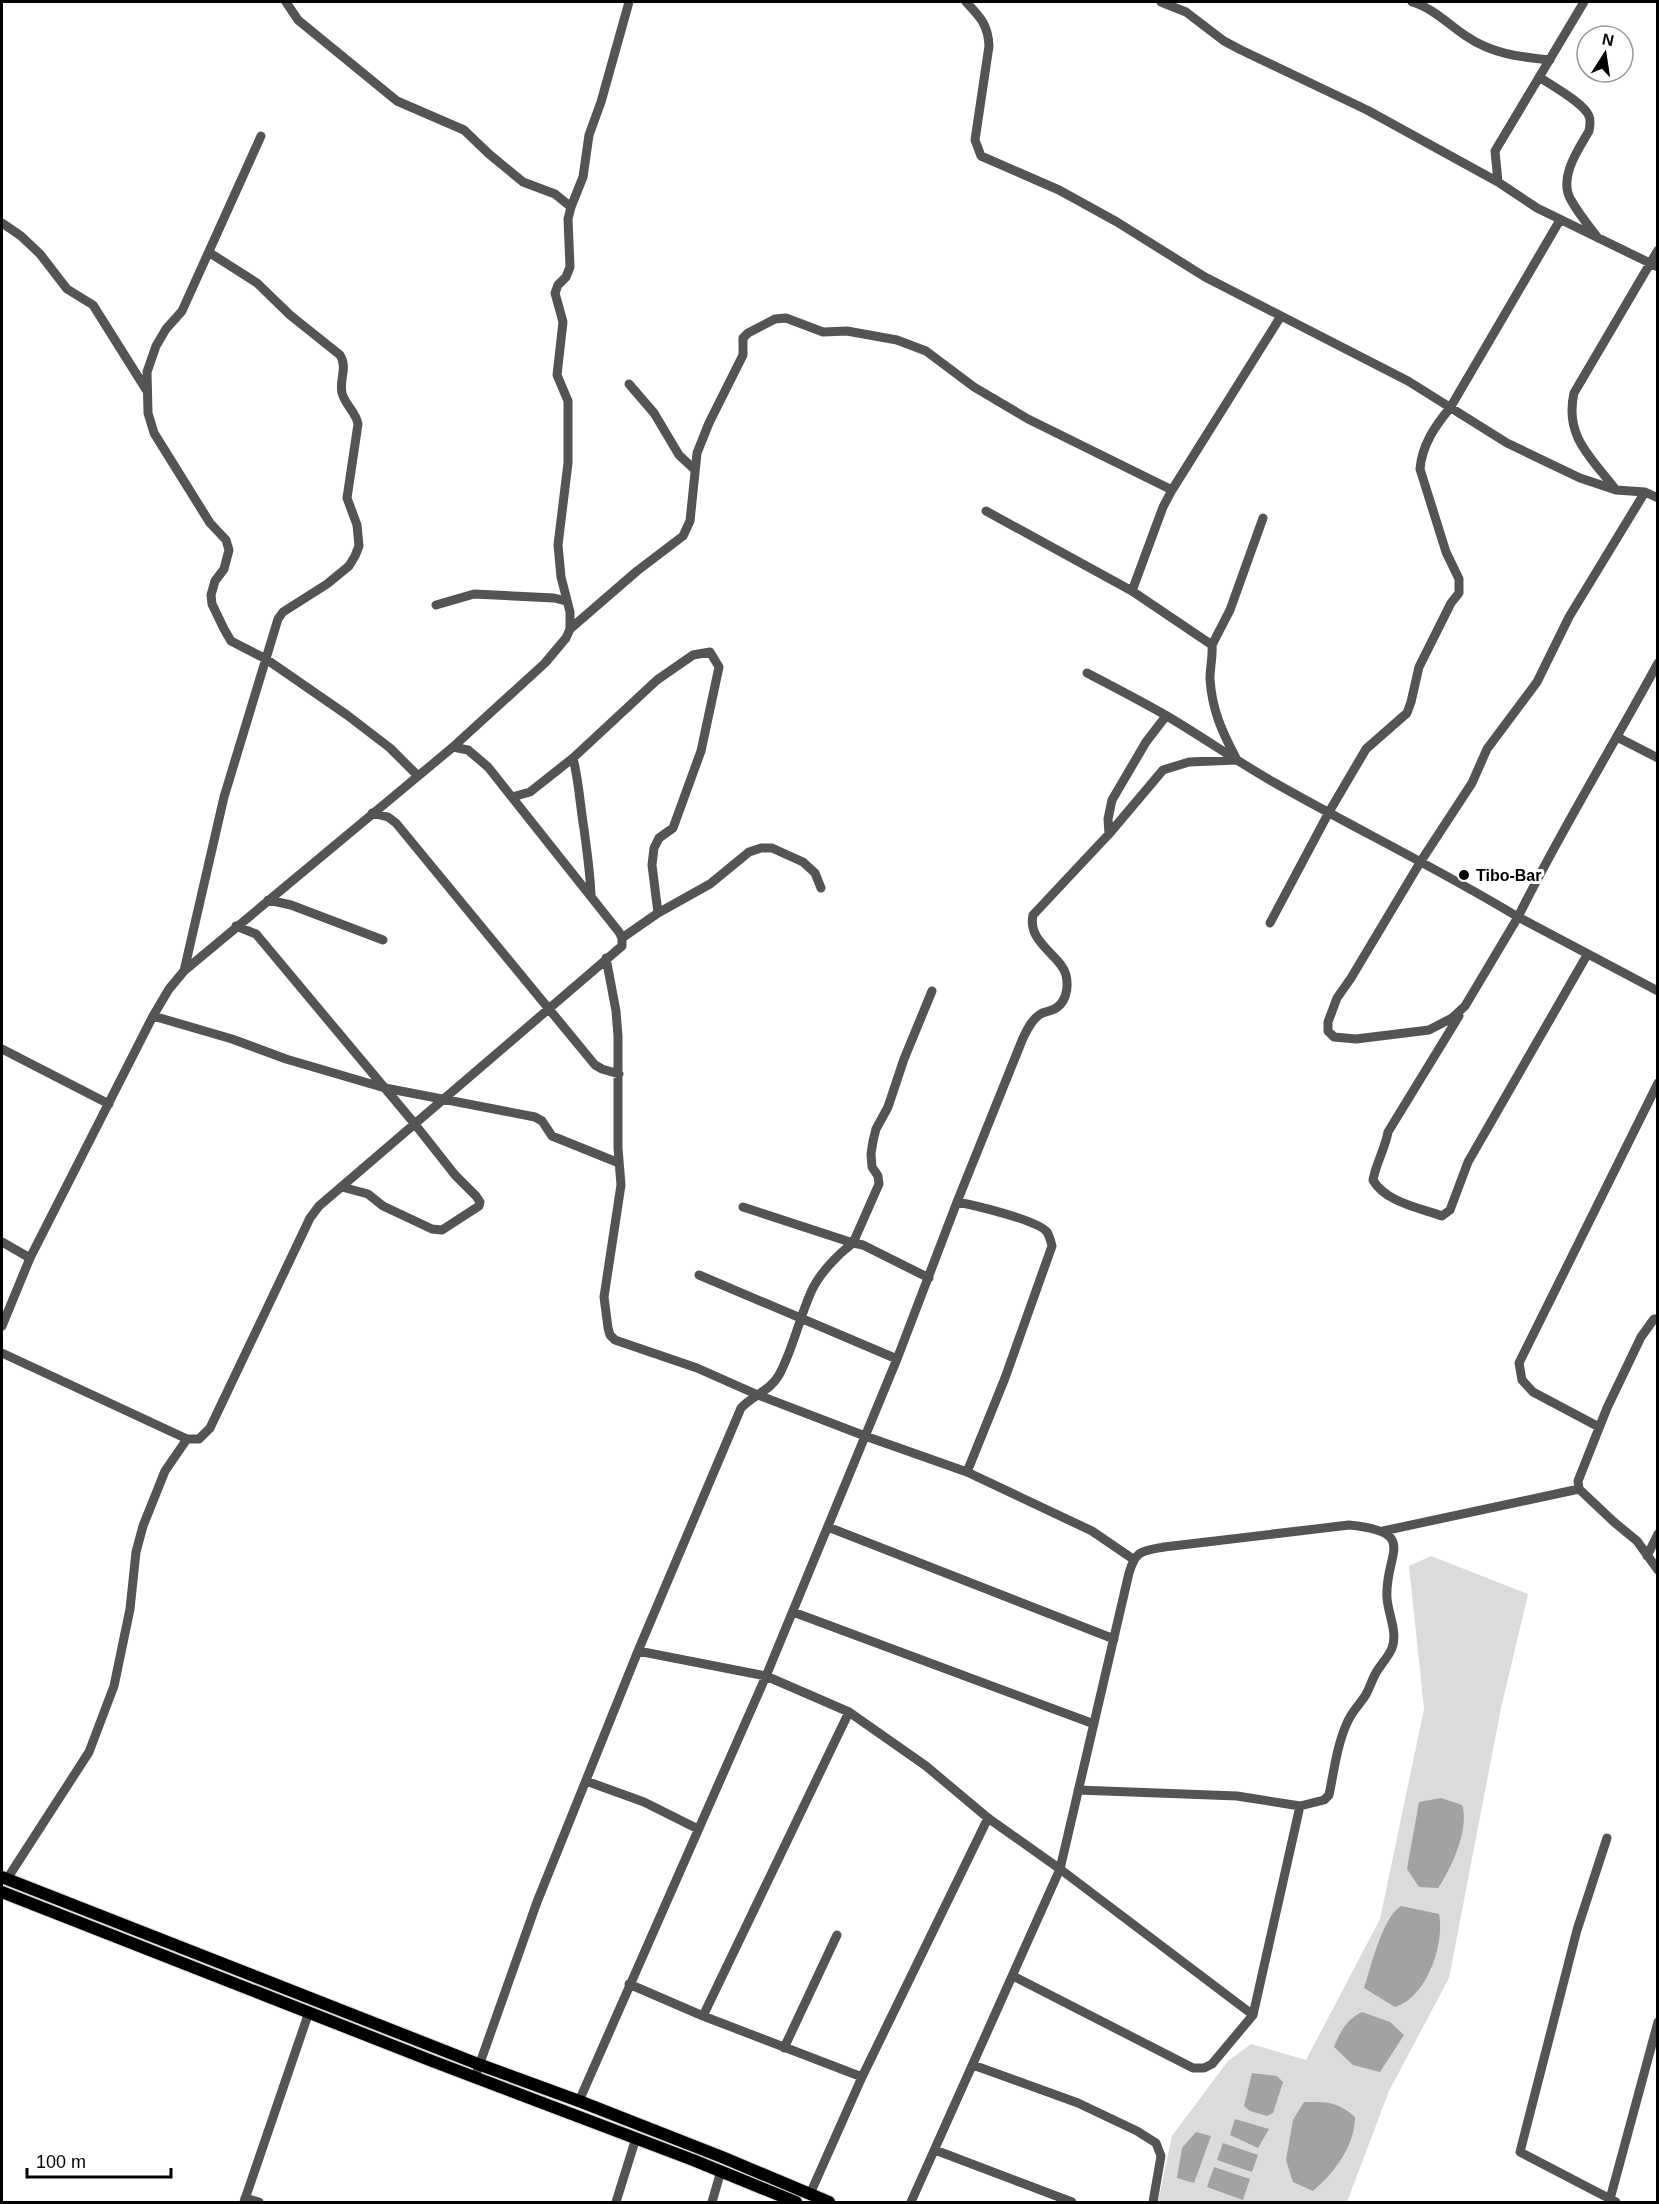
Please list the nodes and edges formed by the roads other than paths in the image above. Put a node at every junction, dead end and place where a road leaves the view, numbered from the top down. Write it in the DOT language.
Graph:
graph roads {
  1 [pos="286,2"];
  2 [pos="630,2"];
  3 [pos="966,2"];
  4 [pos="1161,2"];
  5 [pos="1412,2"];
  6 [pos="1584,2"];
  7 [pos="1550,60"];
  8 [pos="1539,77"];
  9 [pos="261,136"];
  10 [pos="1497,182"];
  11 [pos="571,207"];
  12 [pos="1560,220"];
  13 [pos="2,223"];
  14 [pos="1599,239"];
  15 [pos="1658,250"];
  16 [pos="210,253"];
  17 [pos="1654,265"];
  18 [pos="1281,316"];
  19 [pos="629,384"];
  20 [pos="148,393"];
  21 [pos="1450,408"];
  22 [pos="694,470"];
  23 [pos="1172,490"];
  24 [pos="1616,490"];
  25 [pos="1646,492"];
  26 [pos="1658,498"];
  27 [pos="986,511"];
  28 [pos="1263,518"];
  29 [pos="1132,591"];
  30 [pos="566,601"];
  31 [pos="436,605"];
  32 [pos="570,629"];
  33 [pos="1212,645"];
  34 [pos="266,659"];
  35 [pos="1658,663"];
  36 [pos="1087,673"];
  37 [pos="1166,716"];
  38 [pos="1617,738"];
  39 [pos="453,747"];
  40 [pos="573,758"];
  41 [pos="1658,758"];
  42 [pos="1237,760"];
  43 [pos="418,776"];
  44 [pos="512,797"];
  45 [pos="1329,812"];
  46 [pos="372,813"];
  47 [pos="1109,834"];
  48 [pos="1421,861"];
  49 [pos="821,888"];
  50 [pos="591,895"];
  51 [pos="268,900"];
  52 [pos="658,913"];
  53 [pos="1518,917"];
  54 [pos="1270,923"];
  55 [pos="236,926"];
  56 [pos="622,938"];
  57 [pos="383,940"];
  58 [pos="1587,955"];
  59 [pos="606,958"];
  60 [pos="184,971"];
  61 [pos="932,991"];
  62 [pos="1658,991"];
  63 [pos="1465,1006"];
  64 [pos="548,1008"];
  65 [pos="153,1016"];
  66 [pos="2,1049"];
  67 [pos="619,1074"];
  68 [pos="1658,1083"];
  69 [pos="385,1088"];
  70 [pos="442,1100"];
  71 [pos="109,1104"];
  72 [pos="414,1123"];
  73 [pos="619,1163"];
  74 [pos="342,1187"];
  75 [pos="957,1202"];
  76 [pos="743,1207"];
  77 [pos="2,1242"];
  78 [pos="853,1244"];
  79 [pos="30,1258"];
  80 [pos="699,1275"];
  81 [pos="929,1278"];
  82 [pos="1656,1317"];
  83 [pos="802,1320"];
  84 [pos="2,1326"];
  85 [pos="2,1353"];
  86 [pos="897,1359"];
  87 [pos="758,1395"];
  88 [pos="1599,1427"];
  89 [pos="865,1436"];
  90 [pos="187,1439"];
  91 [pos="967,1472"];
  92 [pos="1579,1489"];
  93 [pos="828,1527"];
  94 [pos="1383,1531"];
  95 [pos="1658,1534"];
  96 [pos="1647,1556"];
  97 [pos="1133,1559"];
  98 [pos="1658,1570"];
  99 [pos="793,1612"];
  100 [pos="1114,1639"];
  101 [pos="638,1651"];
  102 [pos="766,1676"];
  103 [pos="849,1712"];
  104 [pos="1094,1724"];
  105 [pos="586,1781"];
  106 [pos="1078,1790"];
  107 [pos="1300,1806"];
  108 [pos="988,1818"];
  109 [pos="698,1829"];
  110 [pos="1606,1838"];
  111 [pos="1060,1869"];
  112 [pos="4,1878"];
  113 [pos="2,1892"];
  114 [pos="837,1935"];
  115 [pos="1013,1976"];
  116 [pos="629,1984"];
  117 [pos="309,2012"];
  118 [pos="1253,2015"];
  119 [pos="704,2016"];
  120 [pos="1658,2022"];
  121 [pos="784,2048"];
  122 [pos="478,2064"];
  123 [pos="973,2065"];
  124 [pos="862,2077"];
  125 [pos="475,2078"];
  126 [pos="579,2101"];
  127 [pos="636,2138"];
  128 [pos="935,2150"];
  129 [pos="721,2171"];
  130 [pos="810,2194"];
  131 [pos="245,2200"];
  132 [pos="1613,2201"];
  133 [pos="259,2202"];
  134 [pos="616,2202"];
  135 [pos="711,2202"];
  136 [pos="796,2202"];
  137 [pos="829,2202"];
  138 [pos="911,2202"];
  139 [pos="1072,2202"];
  140 [pos="1154,2202"];
  1 -- 11 [label="street"];
  2 -- 11 [label="street"];
  3 -- 18 [label="street"];
  4 -- 10 [label="street"];
  5 -- 7 [label="street"];
  6 -- 7 [label="street"];
  7 -- 8 [label="street"];
  8 -- 10 [label="street"];
  8 -- 14 [label="street"];
  9 -- 16 [label="street"];
  10 -- 12 [label="street"];
  11 -- 30 [label="street"];
  12 -- 14 [label="street"];
  12 -- 21 [label="street"];
  13 -- 20 [label="street"];
  14 -- 17 [label="street"];
  15 -- 17 [label="street"];
  16 -- 20 [label="street"];
  16 -- 34 [label="street"];
  17 -- 24 [label="street"];
  18 -- 21 [label="street"];
  18 -- 23 [label="street"];
  19 -- 22 [label="street"];
  20 -- 34 [label="street"];
  21 -- 24 [label="street"];
  21 -- 45 [label="street"];
  22 -- 23 [label="street"];
  22 -- 32 [label="street"];
  23 -- 29 [label="street"];
  24 -- 25 [label="street"];
  25 -- 26 [label="street"];
  25 -- 48 [label="street"];
  27 -- 29 [label="street"];
  28 -- 33 [label="street"];
  29 -- 33 [label="street"];
  30 -- 31 [label="street"];
  30 -- 32 [label="street"];
  32 -- 39 [label="street"];
  33 -- 42 [label="street"];
  34 -- 43 [label="street"];
  34 -- 60 [label="street"];
  35 -- 38 [label="street"];
  36 -- 37 [label="street"];
  37 -- 42 [label="street"];
  37 -- 47 [label="street"];
  38 -- 41 [label="street"];
  38 -- 53 [label="street"];
  39 -- 43 [label="street"];
  39 -- 44 [label="street"];
  40 -- 44 [label="street"];
  40 -- 50 [label="street"];
  40 -- 52 [label="street"];
  42 -- 45 [label="street"];
  42 -- 47 [label="street"];
  43 -- 46 [label="street"];
  44 -- 50 [label="street"];
  45 -- 48 [label="street"];
  45 -- 54 [label="street"];
  46 -- 51 [label="street"];
  46 -- 64 [label="street"];
  47 -- 75 [label="street"];
  48 -- 53 [label="street"];
  48 -- 63 [label="street"];
  49 -- 52 [label="street"];
  50 -- 56 [label="street"];
  51 -- 55 [label="street"];
  51 -- 57 [label="street"];
  52 -- 56 [label="street"];
  53 -- 58 [label="street"];
  53 -- 63 [label="street"];
  55 -- 60 [label="street"];
  55 -- 69 [label="street"];
  56 -- 59 [label="street"];
  58 -- 62 [label="street"];
  58 -- 63 [label="street"];
  59 -- 64 [label="street"];
  59 -- 67 [label="street"];
  60 -- 65 [label="street"];
  61 -- 78 [label="street"];
  64 -- 67 [label="street"];
  64 -- 70 [label="street"];
  65 -- 69 [label="street"];
  65 -- 71 [label="street"];
  66 -- 71 [label="street"];
  67 -- 73 [label="street"];
  68 -- 88 [label="street"];
  69 -- 70 [label="street"];
  69 -- 72 [label="street"];
  70 -- 72 [label="street"];
  70 -- 73 [label="street"];
  71 -- 79 [label="street"];
  72 -- 74 [label="street"];
  72 -- 74 [label="street"];
  73 -- 87 [label="street"];
  74 -- 90 [label="street"];
  75 -- 81 [label="street"];
  75 -- 91 [label="street"];
  76 -- 78 [label="street"];
  77 -- 79 [label="street"];
  78 -- 81 [label="street"];
  78 -- 83 [label="street"];
  79 -- 84 [label="street"];
  80 -- 83 [label="street"];
  81 -- 86 [label="street"];
  82 -- 88 [label="street"];
  83 -- 86 [label="street"];
  83 -- 87 [label="street"];
  85 -- 90 [label="street"];
  86 -- 89 [label="street"];
  87 -- 89 [label="street"];
  87 -- 101 [label="street"];
  88 -- 92 [label="street"];
  89 -- 91 [label="street"];
  89 -- 93 [label="street"];
  90 -- 112 [label="street"];
  91 -- 97 [label="street"];
  92 -- 94 [label="street"];
  92 -- 96 [label="street"];
  93 -- 99 [label="street"];
  93 -- 100 [label="street"];
  94 -- 97 [label="street"];
  94 -- 107 [label="street"];
  95 -- 96 [label="street"];
  96 -- 98 [label="street"];
  97 -- 100 [label="street"];
  99 -- 102 [label="street"];
  99 -- 104 [label="street"];
  100 -- 104 [label="street"];
  101 -- 102 [label="street"];
  101 -- 105 [label="street"];
  102 -- 103 [label="street"];
  102 -- 109 [label="street"];
  103 -- 108 [label="street"];
  103 -- 119 [label="street"];
  104 -- 106 [label="street"];
  105 -- 109 [label="street"];
  105 -- 122 [label="street"];
  106 -- 107 [label="street"];
  106 -- 111 [label="street"];
  107 -- 118 [label="street"];
  108 -- 111 [label="street"];
  108 -- 124 [label="street"];
  109 -- 116 [label="street"];
  110 -- 132 [label="street"];
  111 -- 115 [label="street"];
  111 -- 118 [label="street"];
  112 -- 122 [label="main road"];
  113 -- 117 [label="main road"];
  114 -- 121 [label="street"];
  115 -- 118 [label="street"];
  115 -- 123 [label="street"];
  116 -- 119 [label="street"];
  116 -- 126 [label="street"];
  117 -- 125 [label="main road"];
  117 -- 131 [label="street"];
  119 -- 121 [label="street"];
  120 -- 132 [label="street"];
  121 -- 124 [label="street"];
  122 -- 125 [label="street"];
  122 -- 126 [label="main road"];
  123 -- 128 [label="street"];
  123 -- 140 [label="street"];
  124 -- 130 [label="street"];
  125 -- 127 [label="main road"];
  126 -- 130 [label="main road"];
  127 -- 129 [label="main road"];
  127 -- 134 [label="street"];
  128 -- 138 [label="street"];
  128 -- 139 [label="street"];
  129 -- 135 [label="street"];
  129 -- 136 [label="main road"];
  130 -- 137 [label="main road"];
  131 -- 133 [label="street"];
}
